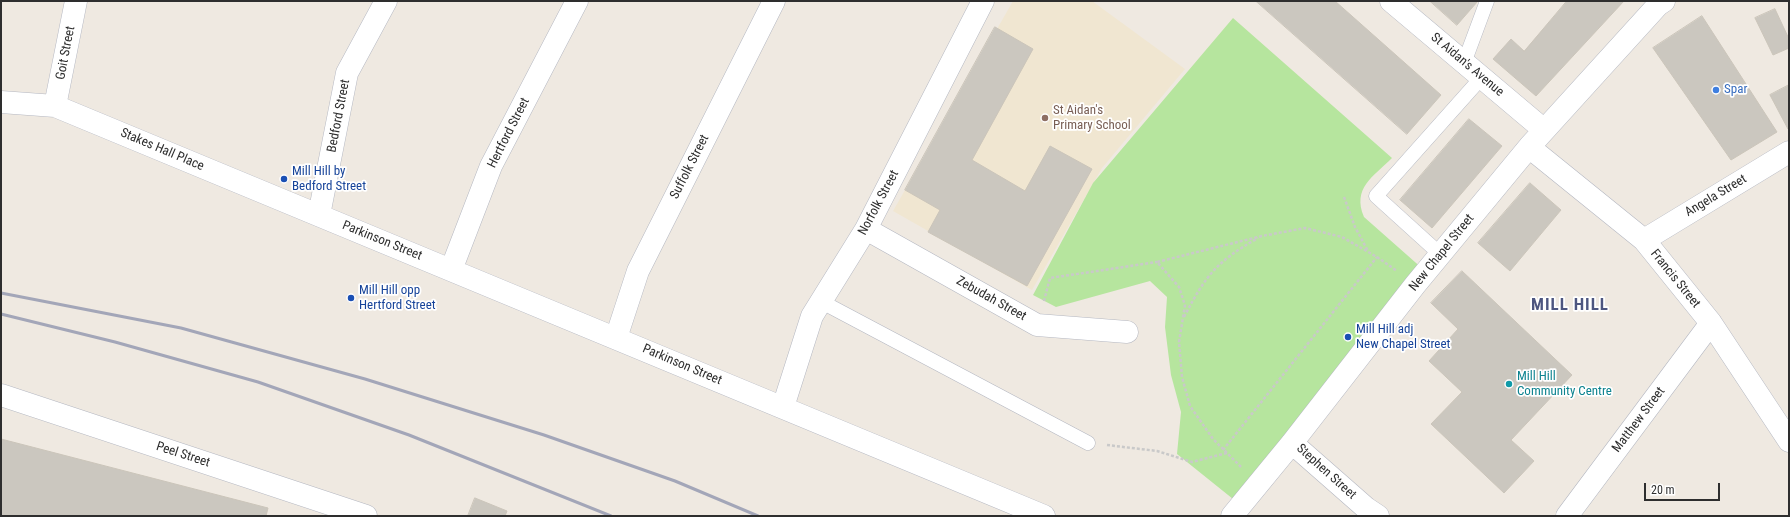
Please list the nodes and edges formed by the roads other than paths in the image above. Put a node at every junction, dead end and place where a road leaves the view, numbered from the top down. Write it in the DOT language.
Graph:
graph roads {
  1 [pos="76,1"];
  2 [pos="386,1"];
  3 [pos="578,1"];
  4 [pos="774,1"];
  5 [pos="983,1"];
  6 [pos="1391,1"];
  7 [pos="1487,1"];
  8 [pos="1664,1"];
  9 [pos="1464,63"];
  10 [pos="1482,77"];
  11 [pos="1,102"];
  12 [pos="56,106"];
  13 [pos="1544,130"];
  14 [pos="1529,147"];
  15 [pos="1789,152"];
  16 [pos="319,215"];
  17 [pos="866,229"];
  18 [pos="1644,240"];
  19 [pos="1440,254"];
  20 [pos="451,270"];
  21 [pos="820,301"];
  22 [pos="1711,323"];
  23 [pos="1127,332"];
  24 [pos="616,338"];
  25 [pos="1,395"];
  26 [pos="783,407"];
  27 [pos="1789,441"];
  28 [pos="1088,443"];
  29 [pos="1292,443"];
  30 [pos="366,516"];
  31 [pos="1044,516"];
  32 [pos="1232,516"];
  33 [pos="1378,516"];
  34 [pos="1567,516"];
  1 -- 12 [label="street, Goit Street"];
  2 -- 16 [label="street, Bedford Street"];
  3 -- 20 [label="street, Hertford Street"];
  4 -- 24 [label="street, Suffolk Street"];
  5 -- 17 [label="street, Norfolk Street"];
  6 -- 9 [label="street, St Aidan's Avenue"];
  7 -- 9 [label="lane"];
  8 -- 13 [label="street, New Chapel Street"];
  9 -- 10 [label="street, St Aidan's Avenue"];
  10 -- 13 [label="street, St Aidan's Avenue"];
  10 -- 19 [label="lane"];
  11 -- 12 [label="street, Stakes Hall Place"];
  12 -- 16 [label="street, Stakes Hall Place"];
  13 -- 14 [label="street, New Chapel Street"];
  14 -- 18 [label="street, Francis Street"];
  14 -- 19 [label="street, New Chapel Street"];
  15 -- 18 [label="street, Angela Street"];
  16 -- 20 [label="street, Parkinson Street"];
  17 -- 21 [label="street, Norfolk Street"];
  17 -- 23 [label="street, Zebudah Street"];
  18 -- 22 [label="street, Francis Street"];
  19 -- 29 [label="street, New Chapel Street"];
  20 -- 24 [label="street, Parkinson Street"];
  21 -- 26 [label="street, Norfolk Street"];
  21 -- 28 [label="lane"];
  22 -- 27 [label="street, Francis Street"];
  22 -- 34 [label="street, Matthew Street"];
  24 -- 26 [label="street, Parkinson Street"];
  25 -- 30 [label="street, Peel Street"];
  26 -- 31 [label="street, Parkinson Street"];
  29 -- 32 [label="street, New Chapel Street"];
  29 -- 33 [label="street, Stephen Street"];
}
